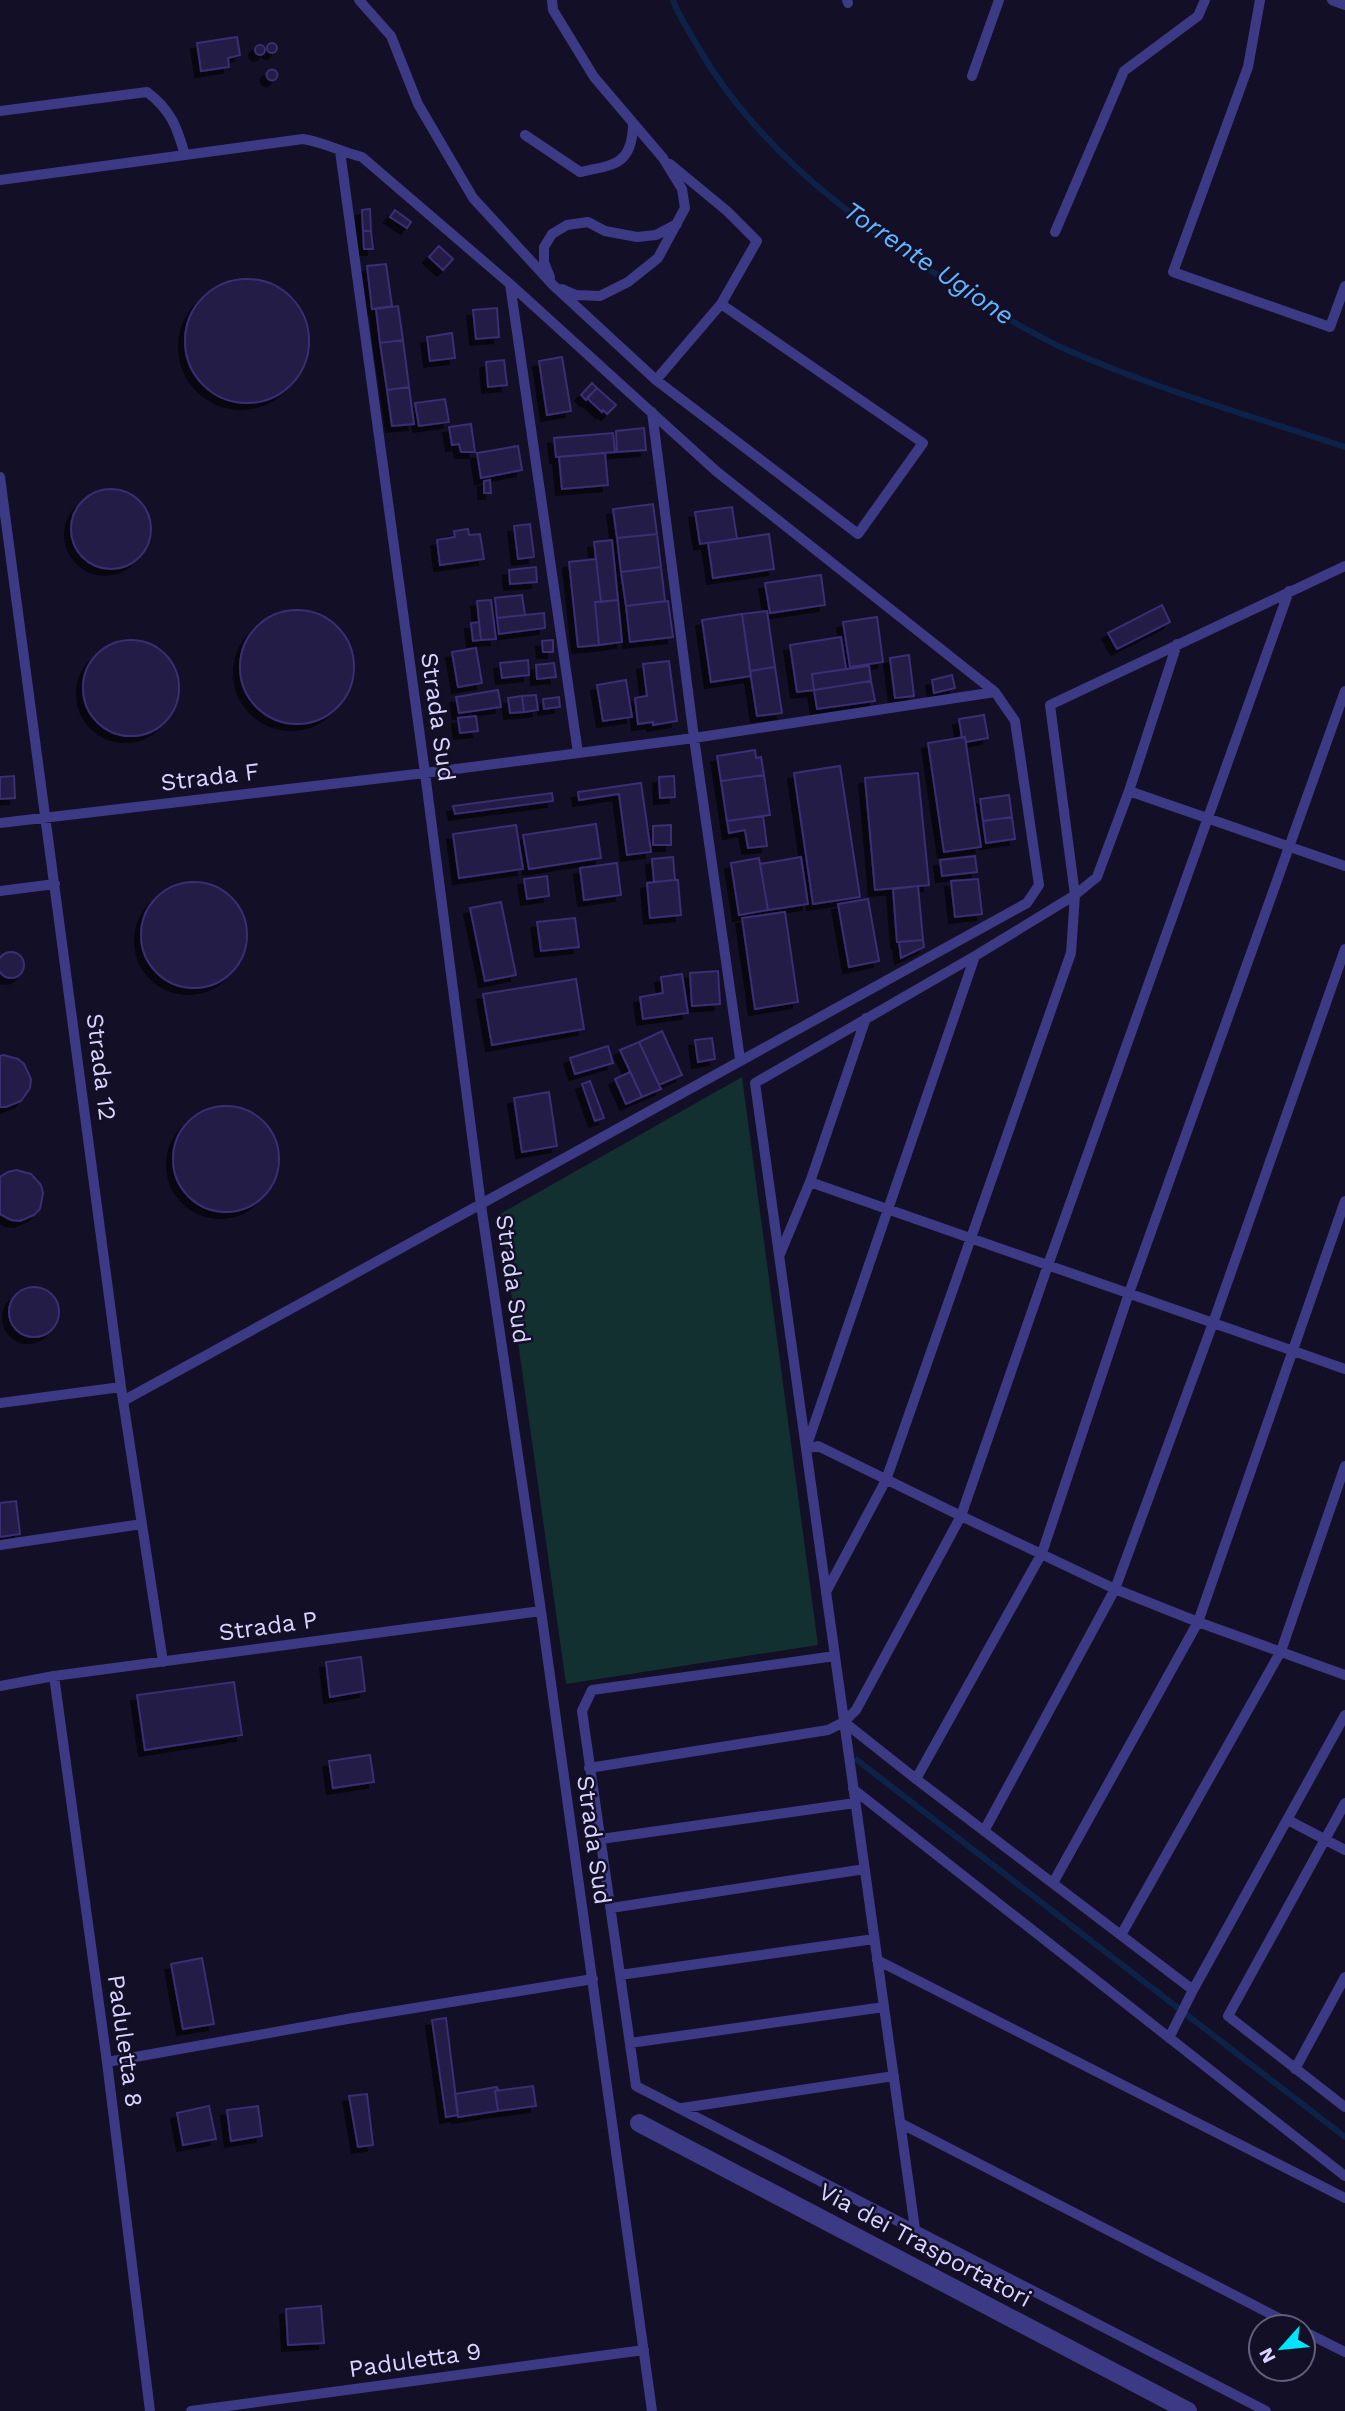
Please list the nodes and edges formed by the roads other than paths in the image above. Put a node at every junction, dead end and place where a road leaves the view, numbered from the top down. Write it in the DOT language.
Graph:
graph roads {
  1 [pos="359,0"];
  2 [pos="552,0"];
  3 [pos="999,0"];
  4 [pos="1205,0"];
  5 [pos="1260,0"];
  6 [pos="1332,0"];
  7 [pos="1345,5"];
  8 [pos="972,76"];
  9 [pos="0,111"];
  10 [pos="633,125"];
  11 [pos="525,135"];
  12 [pos="340,152"];
  13 [pos="185,155"];
  14 [pos="663,158"];
  15 [pos="0,180"];
  16 [pos="677,224"];
  17 [pos="1055,232"];
  18 [pos="510,284"];
  19 [pos="553,285"];
  20 [pos="1345,286"];
  21 [pos="720,304"];
  22 [pos="656,380"];
  23 [pos="652,412"];
  24 [pos="0,477"];
  25 [pos="1345,566"];
  26 [pos="1289,591"];
  27 [pos="1177,644"];
  28 [pos="1345,691"];
  29 [pos="995,692"];
  30 [pos="694,738"];
  31 [pos="578,753"];
  32 [pos="425,773"];
  33 [pos="1129,791"];
  34 [pos="46,817"];
  35 [pos="1209,819"];
  36 [pos="0,823"];
  37 [pos="1289,847"];
  38 [pos="1345,866"];
  39 [pos="55,884"];
  40 [pos="0,891"];
  41 [pos="1075,895"];
  42 [pos="1345,949"];
  43 [pos="975,956"];
  44 [pos="866,1018"];
  45 [pos="740,1059"];
  46 [pos="810,1182"];
  47 [pos="1345,1201"];
  48 [pos="481,1205"];
  49 [pos="890,1209"];
  50 [pos="971,1238"];
  51 [pos="779,1257"];
  52 [pos="1048,1265"];
  53 [pos="1129,1293"];
  54 [pos="1213,1323"];
  55 [pos="1292,1350"];
  56 [pos="1345,1369"];
  57 [pos="121,1387"];
  58 [pos="123,1401"];
  59 [pos="0,1403"];
  60 [pos="806,1449"];
  61 [pos="1345,1466"];
  62 [pos="886,1480"];
  63 [pos="961,1516"];
  64 [pos="142,1524"];
  65 [pos="0,1545"];
  66 [pos="1042,1553"];
  67 [pos="1115,1589"];
  68 [pos="826,1592"];
  69 [pos="541,1611"];
  70 [pos="1198,1622"];
  71 [pos="1281,1651"];
  72 [pos="835,1656"];
  73 [pos="163,1662"];
  74 [pos="1345,1675"];
  75 [pos="54,1676"];
  76 [pos="0,1686"];
  77 [pos="1345,1715"];
  78 [pos="844,1722"];
  79 [pos="589,1768"];
  80 [pos="915,1779"];
  81 [pos="853,1789"];
  82 [pos="855,1803"];
  83 [pos="1345,1803"];
  84 [pos="1292,1822"];
  85 [pos="985,1831"];
  86 [pos="601,1839"];
  87 [pos="1326,1839"];
  88 [pos="1345,1850"];
  89 [pos="865,1869"];
  90 [pos="1053,1883"];
  91 [pos="611,1908"];
  92 [pos="1121,1935"];
  93 [pos="874,1939"];
  94 [pos="877,1960"];
  95 [pos="620,1975"];
  96 [pos="1345,1977"];
  97 [pos="593,1979"];
  98 [pos="1191,1995"];
  99 [pos="884,2007"];
  100 [pos="1169,2038"];
  101 [pos="630,2043"];
  102 [pos="107,2062"];
  103 [pos="1296,2069"];
  104 [pos="894,2076"];
  105 [pos="1345,2107"];
  106 [pos="682,2108"];
  107 [pos="639,2123"];
  108 [pos="900,2123"];
  109 [pos="1345,2176"];
  110 [pos="1345,2198"];
  111 [pos="915,2229"];
  112 [pos="1269,2313"];
  113 [pos="1317,2338"];
  114 [pos="644,2350"];
  115 [pos="1345,2352"];
  116 [pos="150,2411"];
  117 [pos="191,2411"];
  118 [pos="652,2411"];
  119 [pos="1188,2411"];
  120 [pos="1266,2411"];
  1 -- 19 [label="lane"];
  2 -- 10 [label="lane"];
  3 -- 8 [label="lane"];
  4 -- 17 [label="lane"];
  5 -- 20 [label="lane"];
  6 -- 7 [label="lane"];
  9 -- 13 [label="lane"];
  10 -- 11 [label="lane"];
  10 -- 14 [label="lane"];
  12 -- 13 [label="lane"];
  12 -- 18 [label="lane"];
  12 -- 32 [label="lane, Strada Sud"];
  13 -- 15 [label="lane"];
  14 -- 16 [label="lane"];
  14 -- 21 [label="lane"];
  16 -- 19 [label="lane"];
  16 -- 19 [label="lane"];
  18 -- 23 [label="lane"];
  18 -- 31 [label="lane"];
  19 -- 22 [label="lane"];
  21 -- 22 [label="lane"];
  21 -- 22 [label="lane"];
  23 -- 29 [label="lane"];
  23 -- 30 [label="lane"];
  24 -- 34 [label="lane, Strada 12"];
  25 -- 26 [label="lane"];
  26 -- 27 [label="lane"];
  26 -- 35 [label="lane"];
  27 -- 33 [label="lane"];
  27 -- 41 [label="lane"];
  28 -- 37 [label="lane"];
  29 -- 30 [label="lane, Strada F"];
  29 -- 45 [label="lane"];
  30 -- 31 [label="lane, Strada F"];
  30 -- 45 [label="lane"];
  31 -- 32 [label="lane, Strada F"];
  32 -- 34 [label="lane, Strada F"];
  32 -- 48 [label="lane, Strada Sud"];
  33 -- 35 [label="lane"];
  33 -- 41 [label="lane"];
  34 -- 36 [label="lane, Strada F"];
  34 -- 39 [label="lane, Strada 12"];
  35 -- 37 [label="lane"];
  35 -- 52 [label="lane"];
  37 -- 38 [label="lane"];
  37 -- 53 [label="lane"];
  39 -- 40 [label="lane"];
  39 -- 57 [label="lane, Strada 12"];
  41 -- 43 [label="lane"];
  41 -- 50 [label="lane"];
  42 -- 54 [label="lane"];
  43 -- 44 [label="lane"];
  43 -- 49 [label="lane"];
  44 -- 46 [label="lane"];
  44 -- 51 [label="lane"];
  45 -- 48 [label="lane"];
  46 -- 49 [label="lane"];
  46 -- 51 [label="lane"];
  47 -- 55 [label="lane"];
  48 -- 58 [label="lane"];
  48 -- 69 [label="lane, Strada Sud"];
  49 -- 50 [label="lane"];
  49 -- 60 [label="lane"];
  50 -- 52 [label="lane"];
  50 -- 62 [label="lane"];
  51 -- 60 [label="lane"];
  52 -- 53 [label="lane"];
  52 -- 63 [label="lane"];
  53 -- 54 [label="lane"];
  53 -- 66 [label="lane"];
  54 -- 55 [label="lane"];
  54 -- 67 [label="lane"];
  55 -- 56 [label="lane"];
  55 -- 70 [label="lane"];
  57 -- 58 [label="lane, Strada 12"];
  57 -- 59 [label="lane"];
  58 -- 64 [label="lane, Strada 12"];
  60 -- 62 [label="lane"];
  60 -- 68 [label="lane"];
  61 -- 71 [label="lane"];
  62 -- 63 [label="lane"];
  62 -- 68 [label="lane"];
  63 -- 66 [label="lane"];
  63 -- 78 [label="lane"];
  64 -- 65 [label="lane"];
  64 -- 73 [label="lane, Strada 12"];
  66 -- 67 [label="lane"];
  66 -- 80 [label="lane"];
  67 -- 70 [label="lane"];
  67 -- 85 [label="lane"];
  68 -- 72 [label="lane"];
  69 -- 73 [label="lane, Strada P"];
  69 -- 97 [label="lane, Strada Sud"];
  70 -- 71 [label="lane"];
  70 -- 90 [label="lane"];
  71 -- 74 [label="lane"];
  71 -- 92 [label="lane"];
  72 -- 78 [label="lane"];
  72 -- 79 [label="lane"];
  73 -- 75 [label="lane, Strada P"];
  75 -- 76 [label="lane, Strada P"];
  75 -- 102 [label="lane, Paduletta 8"];
  77 -- 84 [label="lane"];
  78 -- 79 [label="lane"];
  78 -- 80 [label="lane"];
  78 -- 81 [label="lane"];
  79 -- 86 [label="lane"];
  80 -- 85 [label="lane"];
  81 -- 82 [label="lane"];
  81 -- 100 [label="lane"];
  82 -- 86 [label="lane"];
  82 -- 89 [label="lane"];
  83 -- 87 [label="lane"];
  84 -- 87 [label="lane"];
  84 -- 98 [label="lane"];
  85 -- 90 [label="lane"];
  86 -- 91 [label="lane"];
  87 -- 88 [label="lane"];
  87 -- 103 [label="lane"];
  89 -- 91 [label="lane"];
  89 -- 93 [label="lane"];
  90 -- 92 [label="lane"];
  91 -- 95 [label="lane"];
  92 -- 98 [label="lane"];
  93 -- 94 [label="lane"];
  93 -- 95 [label="lane"];
  94 -- 99 [label="lane"];
  94 -- 110 [label="lane"];
  95 -- 101 [label="lane"];
  96 -- 103 [label="lane"];
  97 -- 102 [label="lane"];
  97 -- 114 [label="lane, Strada Sud"];
  98 -- 100 [label="lane"];
  99 -- 101 [label="lane"];
  99 -- 104 [label="lane"];
  100 -- 109 [label="lane"];
  101 -- 106 [label="lane"];
  102 -- 116 [label="lane, Paduletta 8"];
  103 -- 105 [label="lane"];
  104 -- 106 [label="lane"];
  104 -- 108 [label="lane"];
  106 -- 111 [label="lane"];
  107 -- 119 [label="street, Via dei Trasportatori"];
  108 -- 111 [label="lane"];
  108 -- 112 [label="lane"];
  111 -- 120 [label="lane"];
  113 -- 115 [label="lane"];
  114 -- 117 [label="lane, Paduletta 9"];
  114 -- 118 [label="lane, Strada Sud"];
}
